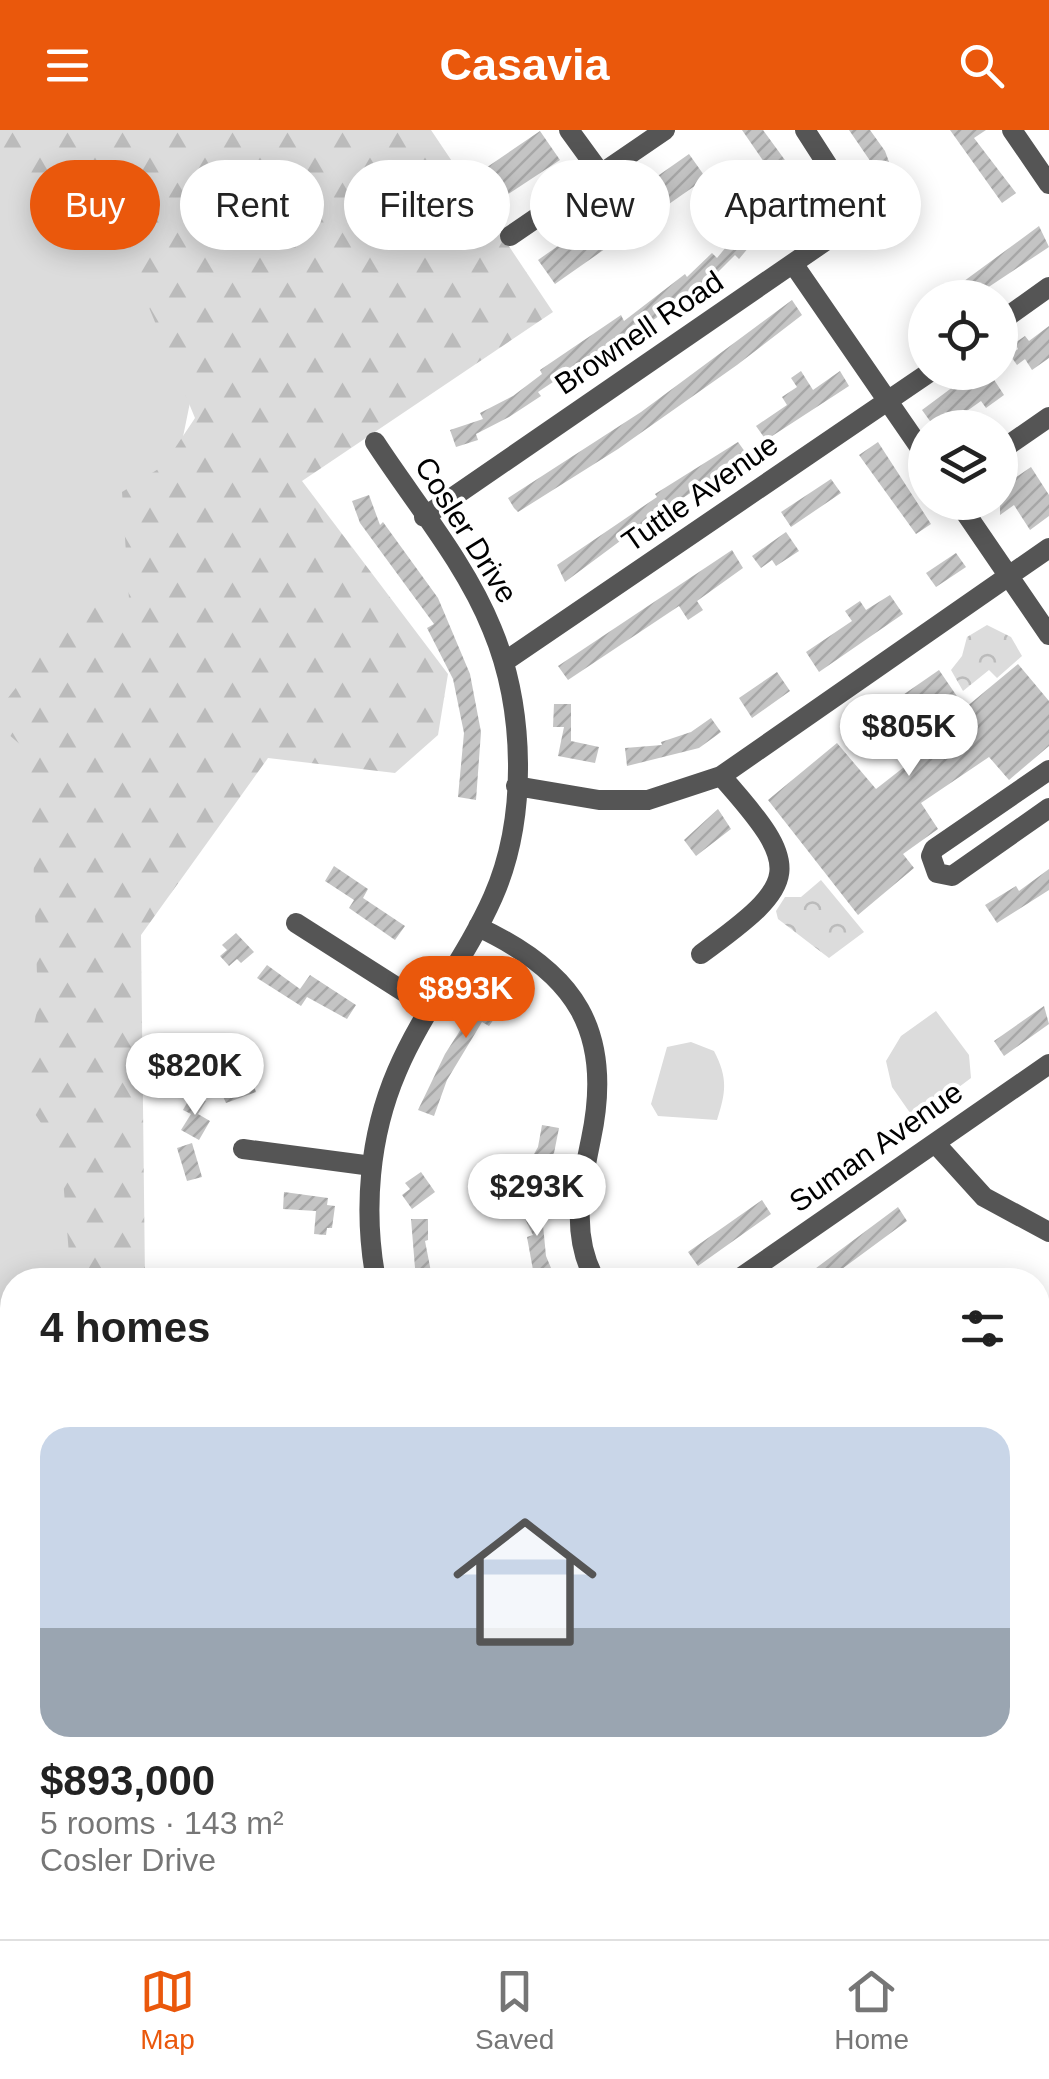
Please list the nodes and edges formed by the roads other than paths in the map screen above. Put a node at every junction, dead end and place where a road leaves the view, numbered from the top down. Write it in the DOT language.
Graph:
graph roads {
  1 [pos="570,130"];
  2 [pos="666,130"];
  3 [pos="805,130"];
  4 [pos="1012,130"];
  5 [pos="590,160"];
  6 [pos="621,160"];
  7 [pos="1049,184"];
  8 [pos="530,222"];
  9 [pos="510,236"];
  10 [pos="794,264"];
  11 [pos="1049,287"];
  12 [pos="1018,309"];
  13 [pos="908,388"];
  14 [pos="889,402"];
  15 [pos="1049,417"];
  16 [pos="908,429"];
  17 [pos="1018,439"];
  18 [pos="375,442"];
  19 [pos="424,517"];
  20 [pos="970,520"];
  21 [pos="1049,548"];
  22 [pos="1009,578"];
  23 [pos="1049,635"];
  24 [pos="504,662"];
  25 [pos="1049,770"];
  26 [pos="722,776"];
  27 [pos="516,786"];
  28 [pos="1049,808"];
  29 [pos="296,922"];
  30 [pos="478,927"];
  31 [pos="701,954"];
  32 [pos="431,1010"];
  33 [pos="1049,1064"];
  34 [pos="935,1143"];
  35 [pos="243,1148"];
  36 [pos="372,1166"];
  37 [pos="1049,1232"];
  38 [pos="375,1268"];
  39 [pos="590,1268"];
  40 [pos="755,1268"];
  1 -- 5 [label="street"];
  2 -- 6 [label="street"];
  3 -- 10 [label="street, Brownell Road"];
  4 -- 7 [label="street"];
  8 -- 9 [label="street"];
  10 -- 14 [label="street"];
  10 -- 19 [label="street, Brownell Road"];
  11 -- 12 [label="street"];
  13 -- 14 [label="street, Tuttle Avenue"];
  14 -- 16 [label="street"];
  14 -- 24 [label="street, Tuttle Avenue"];
  15 -- 17 [label="street"];
  18 -- 19 [label="street, Cosler Drive"];
  19 -- 24 [label="street, Cosler Drive"];
  20 -- 22 [label="street"];
  21 -- 22 [label="street"];
  22 -- 23 [label="street"];
  22 -- 26 [label="street"];
  24 -- 27 [label="street, Cosler Drive"];
  25 -- 28 [label="street"];
  26 -- 27 [label="street"];
  26 -- 31 [label="street"];
  27 -- 30 [label="street, Cosler Drive"];
  29 -- 32 [label="street"];
  30 -- 32 [label="street, Cosler Drive"];
  30 -- 39 [label="street"];
  32 -- 36 [label="street, Cosler Drive"];
  33 -- 34 [label="street, Suman Avenue"];
  34 -- 37 [label="street"];
  34 -- 40 [label="street, Suman Avenue"];
  35 -- 36 [label="street"];
  36 -- 38 [label="street, Cosler Drive"];
}
